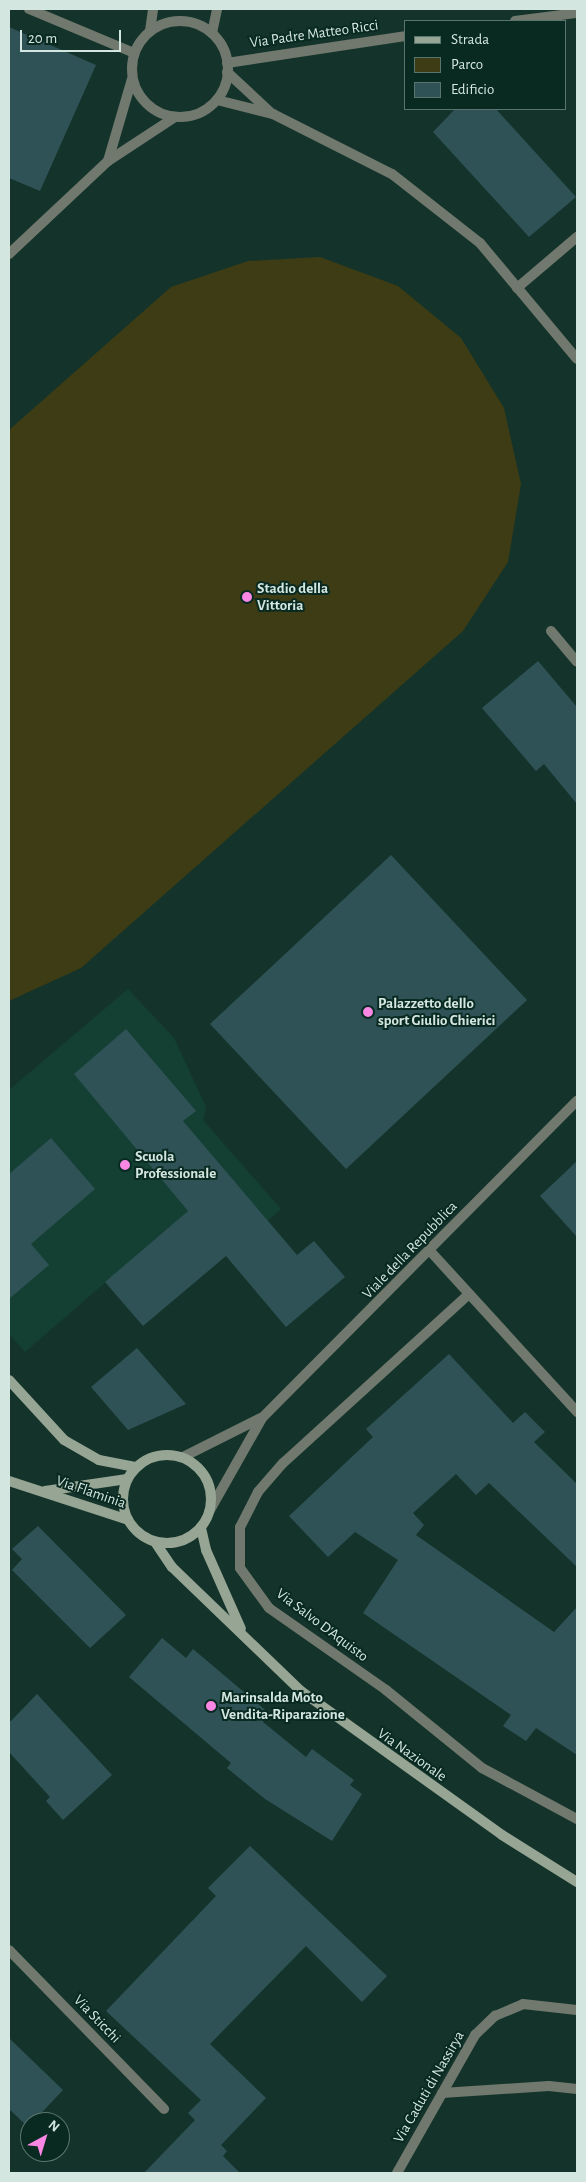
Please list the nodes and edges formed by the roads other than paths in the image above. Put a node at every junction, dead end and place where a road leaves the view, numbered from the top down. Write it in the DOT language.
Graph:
graph roads {
  1 [pos="29,9"];
  2 [pos="153,9"];
  3 [pos="217,9"];
  4 [pos="577,13"];
  5 [pos="523,20"];
  6 [pos="150,31"];
  7 [pos="212,34"];
  8 [pos="404,36"];
  9 [pos="134,53"];
  10 [pos="227,67"];
  11 [pos="132,78"];
  12 [pos="217,100"];
  13 [pos="273,114"];
  14 [pos="175,117"];
  15 [pos="108,161"];
  16 [pos="577,238"];
  17 [pos="9,254"];
  18 [pos="518,288"];
  19 [pos="577,359"];
  20 [pos="551,631"];
  21 [pos="577,662"];
  22 [pos="577,1101"];
  23 [pos="431,1252"];
  24 [pos="469,1294"];
  25 [pos="9,1380"];
  26 [pos="577,1412"];
  27 [pos="262,1418"];
  28 [pos="183,1457"];
  29 [pos="136,1467"];
  30 [pos="9,1480"];
  31 [pos="127,1480"];
  32 [pos="44,1492"];
  33 [pos="210,1510"];
  34 [pos="128,1520"];
  35 [pos="201,1528"];
  36 [pos="156,1542"];
  37 [pos="244,1635"];
  38 [pos="577,1819"];
  39 [pos="577,1882"];
  40 [pos="9,1950"];
  41 [pos="577,2010"];
  42 [pos="577,2089"];
  43 [pos="442,2093"];
  44 [pos="164,2109"];
  45 [pos="397,2173"];
  1 -- 9 [label="street"];
  2 -- 6 [label="street"];
  3 -- 7 [label="street"];
  4 -- 5 [label="street"];
  6 -- 7 [label="street"];
  6 -- 9 [label="street"];
  7 -- 10 [label="street"];
  8 -- 10 [label="street, Via Padre Matteo Ricci"];
  9 -- 11 [label="street"];
  10 -- 12 [label="street"];
  10 -- 13 [label="street"];
  11 -- 14 [label="street"];
  11 -- 15 [label="street"];
  12 -- 13 [label="street"];
  12 -- 14 [label="street"];
  13 -- 18 [label="street"];
  14 -- 15 [label="street"];
  15 -- 17 [label="street"];
  16 -- 18 [label="street"];
  18 -- 19 [label="street"];
  20 -- 21 [label="street"];
  22 -- 23 [label="street, Viale della Repubblica"];
  23 -- 24 [label="street"];
  23 -- 27 [label="street, Viale della Repubblica"];
  24 -- 26 [label="street"];
  24 -- 38 [label="street, Via Salvo D'Aquisto"];
  25 -- 29 [label="main road"];
  27 -- 28 [label="street, Viale della Repubblica"];
  27 -- 33 [label="street, Viale della Repubblica"];
  28 -- 29 [label="main road"];
  28 -- 33 [label="main road"];
  29 -- 31 [label="main road"];
  30 -- 32 [label="main road, Via Flaminia"];
  31 -- 32 [label="main road, Via Flaminia"];
  31 -- 34 [label="main road"];
  32 -- 34 [label="main road, Via Flaminia"];
  33 -- 35 [label="main road"];
  34 -- 36 [label="main road"];
  35 -- 36 [label="main road"];
  35 -- 37 [label="main road, Via Nazionale"];
  36 -- 37 [label="main road, Via Nazionale"];
  37 -- 39 [label="main road, Via Nazionale"];
  40 -- 44 [label="street, Via Sticchi"];
  41 -- 43 [label="street, Via Caduti di Nassirya"];
  42 -- 43 [label="street"];
  43 -- 45 [label="street, Via Caduti di Nassirya"];
}
